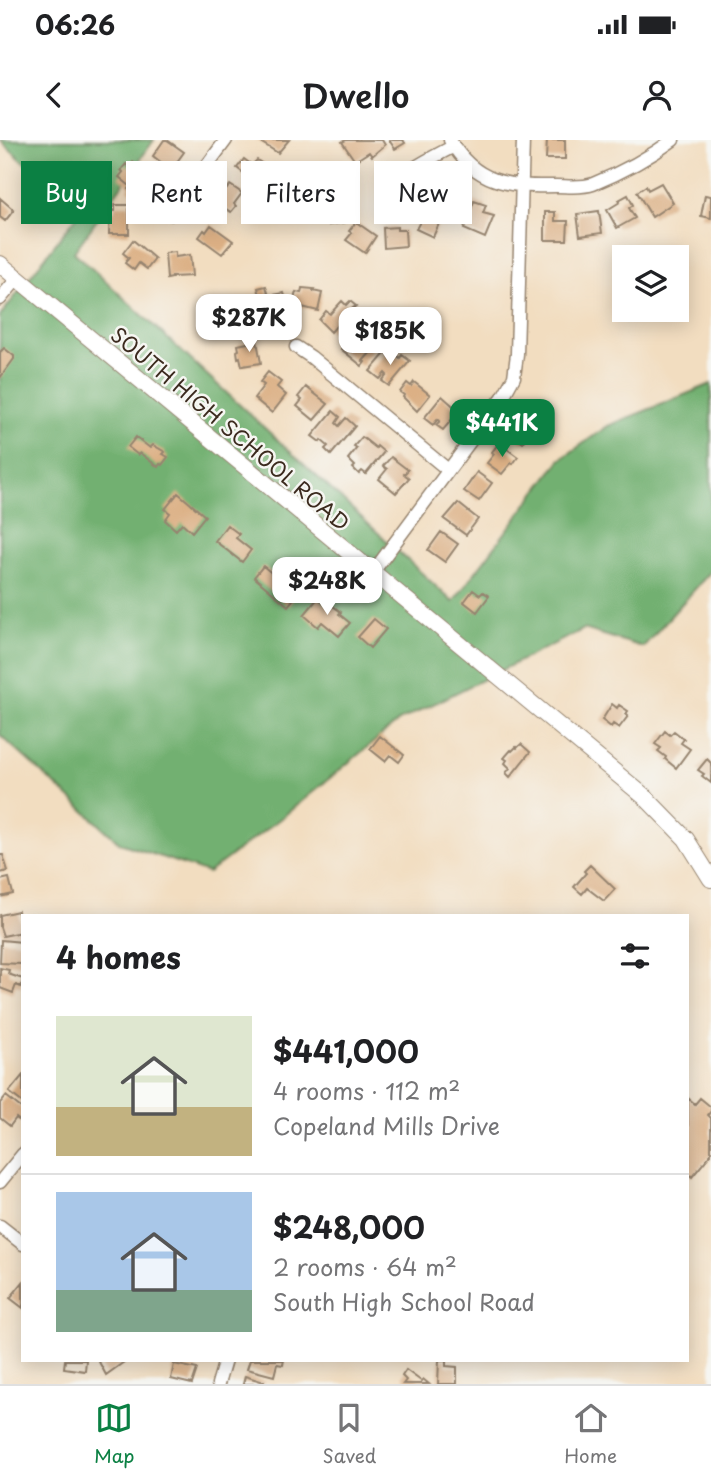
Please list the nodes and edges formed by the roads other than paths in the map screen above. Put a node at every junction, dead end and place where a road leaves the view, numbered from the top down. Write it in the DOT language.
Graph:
graph roads {
  1 [pos="226,140"];
  2 [pos="523,140"];
  3 [pos="673,140"];
  4 [pos="452,143"];
  5 [pos="210,161"];
  6 [pos="425,161"];
  7 [pos="522,185"];
  8 [pos="0,264"];
  9 [pos="17,279"];
  10 [pos="0,299"];
  11 [pos="296,347"];
  12 [pos="448,470"];
  13 [pos="373,572"];
  14 [pos="711,879"];
  15 [pos="21,1156"];
  16 [pos="0,1182"];
  17 [pos="0,1226"];
  18 [pos="21,1242"];
  19 [pos="224,1362"];
  20 [pos="218,1384"];
  1 -- 5 [label="street"];
  2 -- 7 [label="street"];
  3 -- 7 [label="street"];
  4 -- 6 [label="street"];
  4 -- 7 [label="street"];
  7 -- 12 [label="street"];
  8 -- 9 [label="main road, SOUTH HIGH SCHOOL ROAD"];
  9 -- 10 [label="street"];
  9 -- 13 [label="main road, SOUTH HIGH SCHOOL ROAD"];
  11 -- 12 [label="street"];
  12 -- 13 [label="street"];
  13 -- 14 [label="main road, SOUTH HIGH SCHOOL ROAD"];
  15 -- 16 [label="street"];
  17 -- 18 [label="street"];
  19 -- 20 [label="street"];
}
